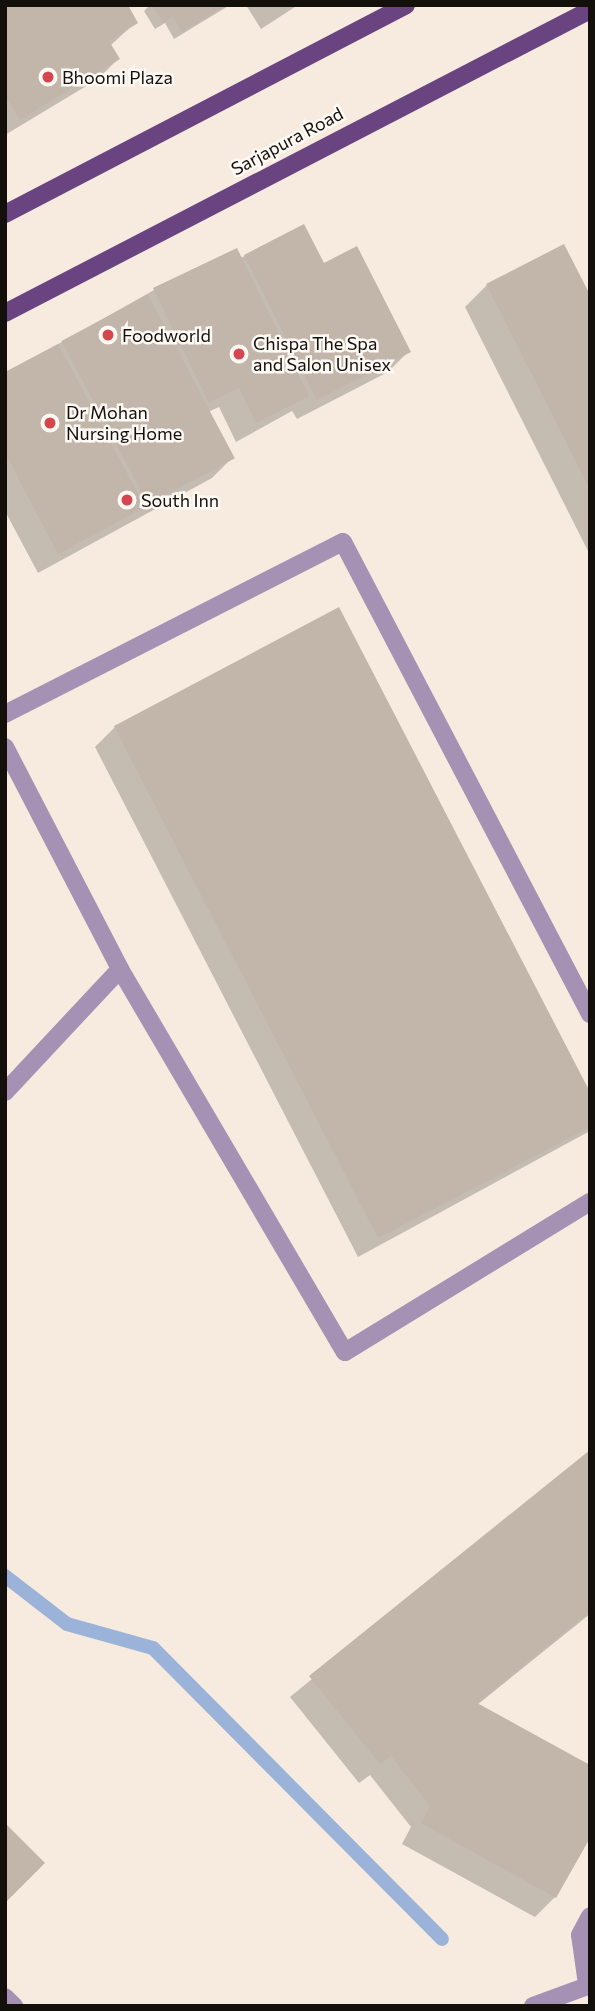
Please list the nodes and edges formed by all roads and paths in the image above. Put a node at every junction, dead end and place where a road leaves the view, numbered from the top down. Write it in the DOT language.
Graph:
graph roads {
  1 [pos="406,5"];
  2 [pos="590,10"];
  3 [pos="6,212"];
  4 [pos="5,313"];
  5 [pos="5,714"];
  6 [pos="5,747"];
  7 [pos="120,969"];
  8 [pos="590,1014"];
  9 [pos="5,1091"];
  10 [pos="590,1202"];
  11 [pos="590,1916"];
  12 [pos="589,1984"];
  13 [pos="5,1997"];
  14 [pos="14,2006"];
  15 [pos="533,2006"];
  1 -- 3 [label="main road"];
  2 -- 4 [label="main road, Sarjapura Road"];
  5 -- 8 [label="street"];
  6 -- 7 [label="street"];
  7 -- 9 [label="street"];
  7 -- 10 [label="street"];
  11 -- 12 [label="street"];
  12 -- 15 [label="street"];
  13 -- 14 [label="street"];
}
